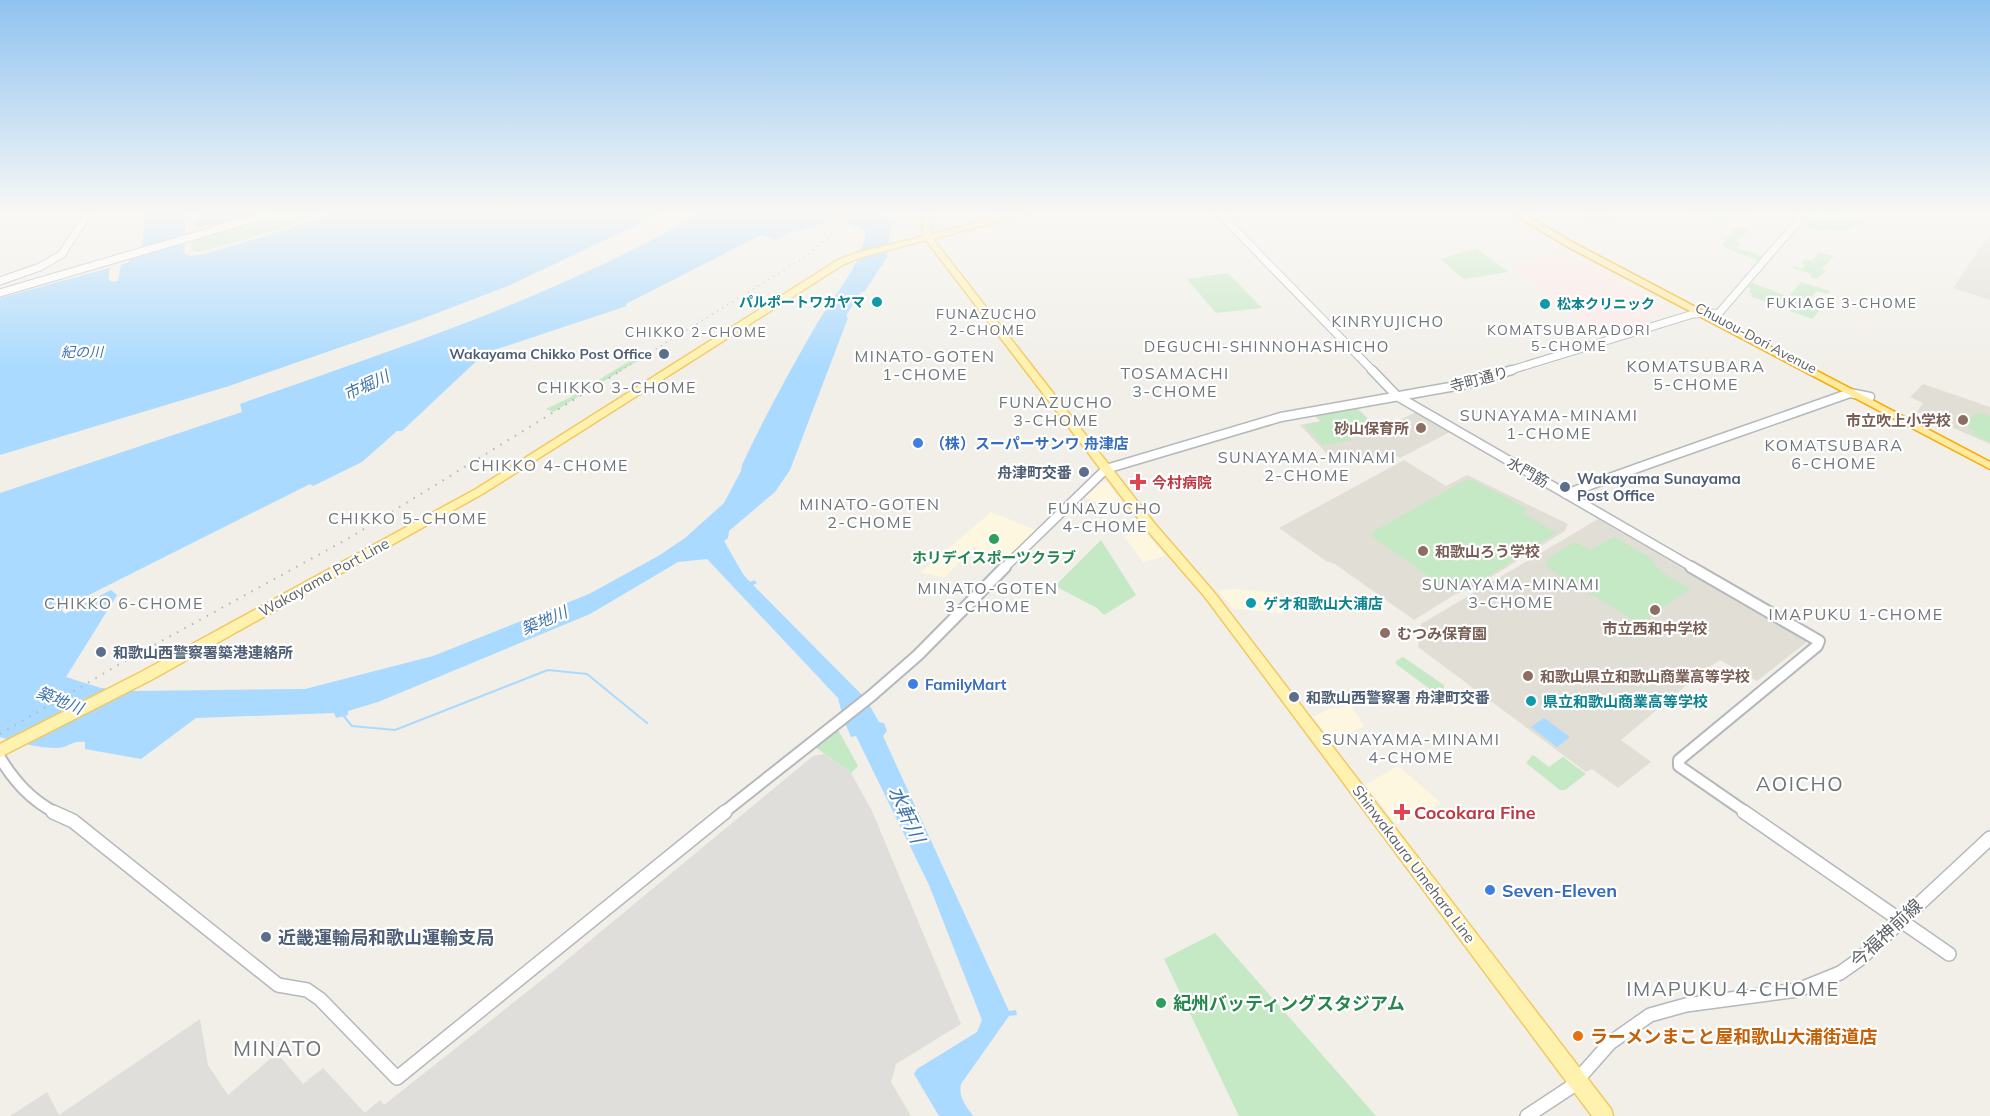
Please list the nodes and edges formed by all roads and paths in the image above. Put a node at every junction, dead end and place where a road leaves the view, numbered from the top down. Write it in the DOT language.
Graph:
graph roads {
  1 [pos="44,264"];
  2 [pos="102,264"];
  3 [pos="838,264"];
  4 [pos="949,264"];
  5 [pos="1269,264"];
  6 [pos="1612,264"];
  7 [pos="1617,264"];
  8 [pos="1762,264"];
  9 [pos="0,281"];
  10 [pos="0,293"];
  11 [pos="1705,313"];
  12 [pos="1850,393"];
  13 [pos="1397,396"];
  14 [pos="1870,397"];
  15 [pos="1990,459"];
  16 [pos="1990,466"];
  17 [pos="1107,469"];
  18 [pos="1566,494"];
  19 [pos="6,748"];
  20 [pos="0,758"];
  21 [pos="1990,838"];
  22 [pos="1900,920"];
  23 [pos="1949,954"];
  24 [pos="1578,1082"];
  25 [pos="1527,1116"];
  26 [pos="1604,1116"];
  1 -- 9 [label="street"];
  2 -- 10 [label="street"];
  3 -- 19 [label="main road, Wakayama Port Line"];
  4 -- 17 [label="main road, Shinwakaura Umehara Line"];
  5 -- 13 [label="street, 水門筋"];
  6 -- 11 [label="highway, Chuuou-Dori Avenue"];
  7 -- 11 [label="highway, Chuuou-Dori Avenue"];
  8 -- 11 [label="street, 寺町通り"];
  11 -- 12 [label="highway, Chuuou-Dori Avenue"];
  11 -- 13 [label="street, 寺町通り"];
  11 -- 14 [label="highway, Chuuou-Dori Avenue"];
  12 -- 14 [label="street"];
  12 -- 16 [label="highway, Chuuou-Dori Avenue"];
  12 -- 18 [label="street"];
  13 -- 17 [label="street, 寺町通り"];
  13 -- 18 [label="street, 水門筋"];
  14 -- 15 [label="highway, Chuuou-Dori Avenue"];
  17 -- 20 [label="street"];
  17 -- 24 [label="main road, Shinwakaura Umehara Line"];
  18 -- 22 [label="street, 水門筋"];
  21 -- 22 [label="street, 今福神前線"];
  22 -- 23 [label="street"];
  22 -- 24 [label="street, 今福神前線"];
  24 -- 25 [label="street, 今福神前線"];
  24 -- 26 [label="main road, Shinwakaura Umehara Line"];
}
